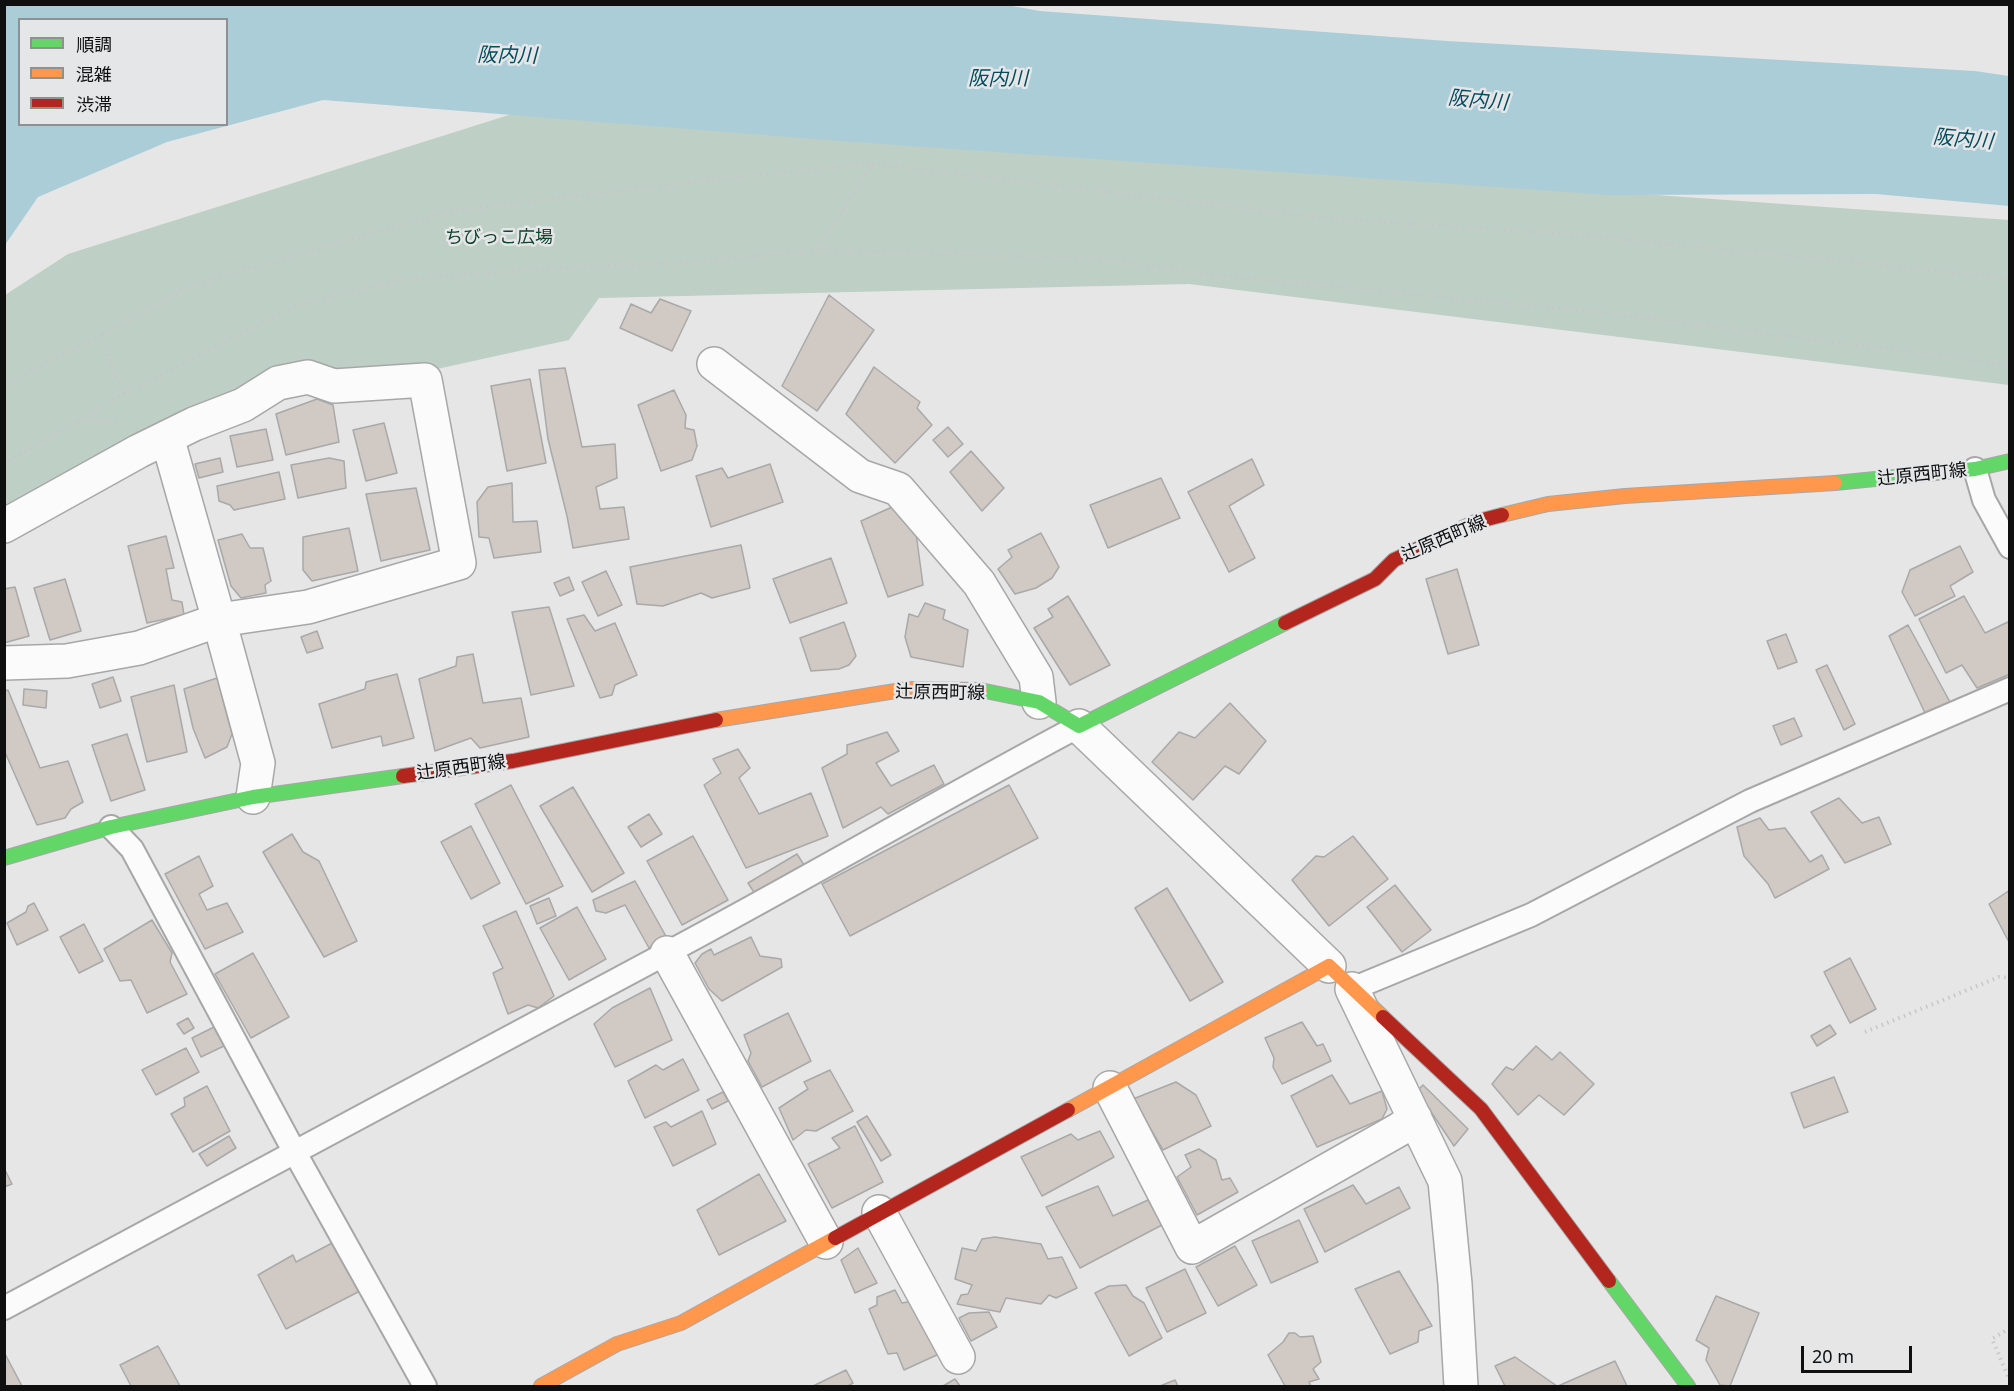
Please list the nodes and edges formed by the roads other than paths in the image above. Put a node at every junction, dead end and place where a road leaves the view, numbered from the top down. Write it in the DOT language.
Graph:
graph roads {
  1 [pos="714,364"];
  2 [pos="167,437"];
  3 [pos="2010,461"];
  4 [pos="1975,469"];
  5 [pos="4,526"];
  6 [pos="2010,547"];
  7 [pos="219,620"];
  8 [pos="4,663"];
  9 [pos="2010,689"];
  10 [pos="1039,702"];
  11 [pos="1079,726"];
  12 [pos="253,797"];
  13 [pos="111,827"];
  14 [pos="4,858"];
  15 [pos="667,953"];
  16 [pos="1329,966"];
  17 [pos="1352,989"];
  18 [pos="1110,1088"];
  19 [pos="1414,1118"];
  20 [pos="294,1151"];
  21 [pos="879,1212"];
  22 [pos="826,1242"];
  23 [pos="4,1308"];
  24 [pos="958,1357"];
  25 [pos="425,1386"];
  26 [pos="541,1386"];
  27 [pos="1461,1386"];
  28 [pos="1688,1386"];
  1 -- 10 [label="street"];
  2 -- 5 [label="street"];
  2 -- 7 [label="street"];
  2 -- 7 [label="street"];
  3 -- 4 [label="main road, 辻原西町線"];
  4 -- 6 [label="lane"];
  4 -- 11 [label="main road, 辻原西町線"];
  7 -- 8 [label="street"];
  7 -- 12 [label="street"];
  9 -- 17 [label="lane"];
  10 -- 11 [label="main road, 辻原西町線"];
  10 -- 12 [label="main road, 辻原西町線"];
  11 -- 15 [label="lane"];
  11 -- 16 [label="street"];
  12 -- 13 [label="main road, 辻原西町線"];
  13 -- 14 [label="main road, 辻原西町線"];
  13 -- 20 [label="lane"];
  15 -- 20 [label="lane"];
  15 -- 22 [label="street"];
  16 -- 17 [label="main road"];
  16 -- 18 [label="main road"];
  17 -- 19 [label="street"];
  17 -- 28 [label="main road"];
  18 -- 19 [label="street"];
  18 -- 21 [label="main road"];
  19 -- 27 [label="street"];
  20 -- 23 [label="lane"];
  20 -- 25 [label="lane"];
  21 -- 22 [label="main road"];
  21 -- 24 [label="street"];
  22 -- 26 [label="main road"];
}
